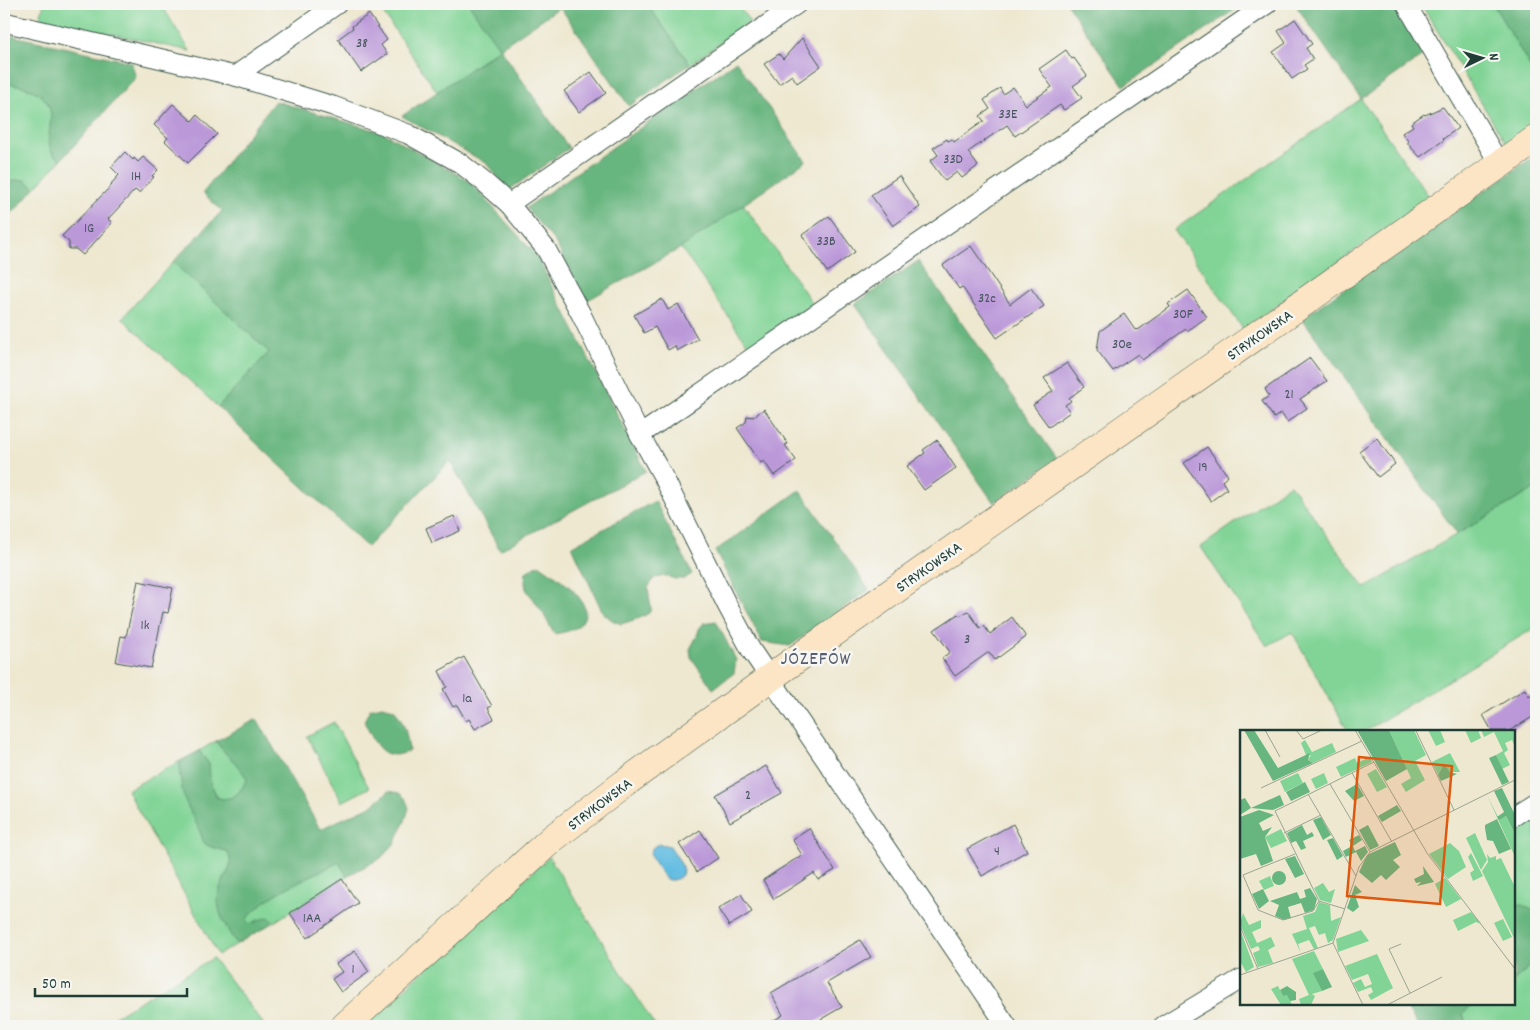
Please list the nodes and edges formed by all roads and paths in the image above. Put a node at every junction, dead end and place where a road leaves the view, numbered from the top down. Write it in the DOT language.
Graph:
graph roads {
  1 [pos="337,4"];
  2 [pos="797,4"];
  3 [pos="1267,4"];
  4 [pos="1406,4"];
  5 [pos="4,22"];
  6 [pos="235,76"];
  7 [pos="1536,139"];
  8 [pos="1500,165"];
  9 [pos="509,204"];
  10 [pos="640,435"];
  11 [pos="771,677"];
  12 [pos="1536,802"];
  13 [pos="1515,815"];
  14 [pos="1240,980"];
  15 [pos="345,1026"];
  16 [pos="1007,1026"];
  17 [pos="1163,1026"];
  1 -- 6 [label="street"];
  2 -- 9 [label="street"];
  3 -- 10 [label="street"];
  4 -- 8 [label="street"];
  5 -- 6 [label="street"];
  6 -- 9 [label="street"];
  7 -- 8 [label="street, STRYKOWSKA"];
  8 -- 11 [label="street, STRYKOWSKA"];
  9 -- 10 [label="street"];
  10 -- 11 [label="street"];
  11 -- 15 [label="street, STRYKOWSKA"];
  11 -- 16 [label="street"];
  12 -- 13 [label="street"];
  14 -- 17 [label="street"];
}
